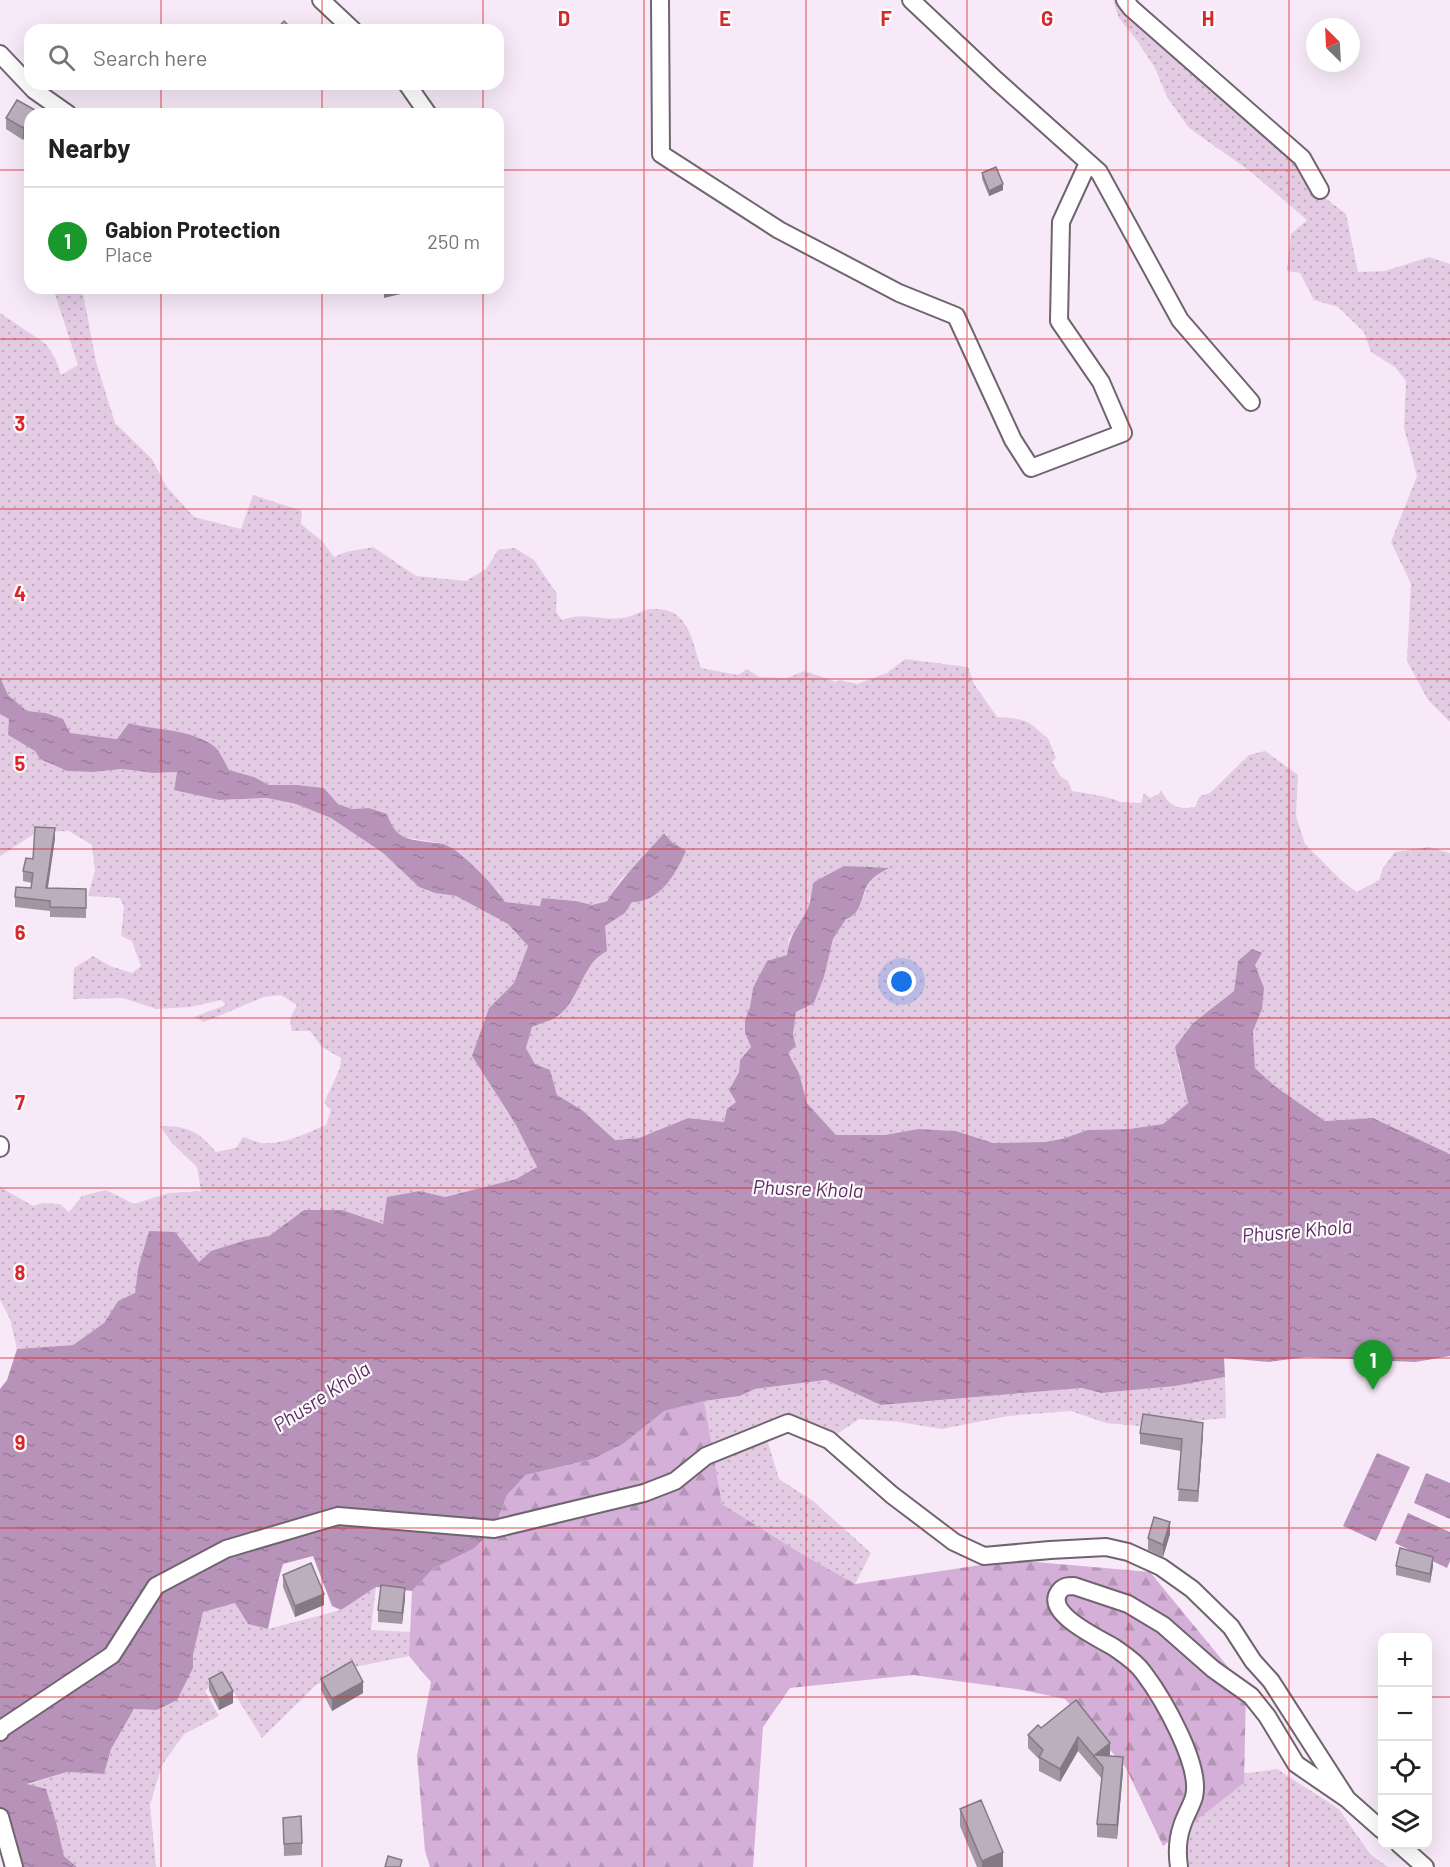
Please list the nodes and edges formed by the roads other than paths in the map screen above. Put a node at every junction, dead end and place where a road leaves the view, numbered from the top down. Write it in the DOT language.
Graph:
graph roads {
  1 [pos="321,0"];
  2 [pos="660,0"];
  3 [pos="911,0"];
  4 [pos="1125,0"];
  5 [pos="347,24"];
  6 [pos="0,54"];
  7 [pos="24,79"];
  8 [pos="34,90"];
  9 [pos="411,90"];
  10 [pos="60,108"];
  11 [pos="424,108"];
  12 [pos="1088,163"];
  13 [pos="1320,190"];
  14 [pos="1251,402"];
  15 [pos="0,1732"];
  16 [pos="1347,1800"];
  17 [pos="0,1817"];
  18 [pos="1378,1826"];
  19 [pos="1404,1849"];
  20 [pos="14,1867"];
  21 [pos="1179,1867"];
  22 [pos="1425,1867"];
  1 -- 5 [label="street"];
  2 -- 12 [label="street"];
  3 -- 12 [label="street"];
  4 -- 13 [label="street"];
  6 -- 7 [label="street"];
  8 -- 10 [label="street"];
  9 -- 11 [label="street"];
  12 -- 14 [label="street"];
  15 -- 16 [label="street"];
  16 -- 18 [label="street"];
  16 -- 21 [label="street"];
  17 -- 20 [label="street"];
  19 -- 22 [label="street"];
}
